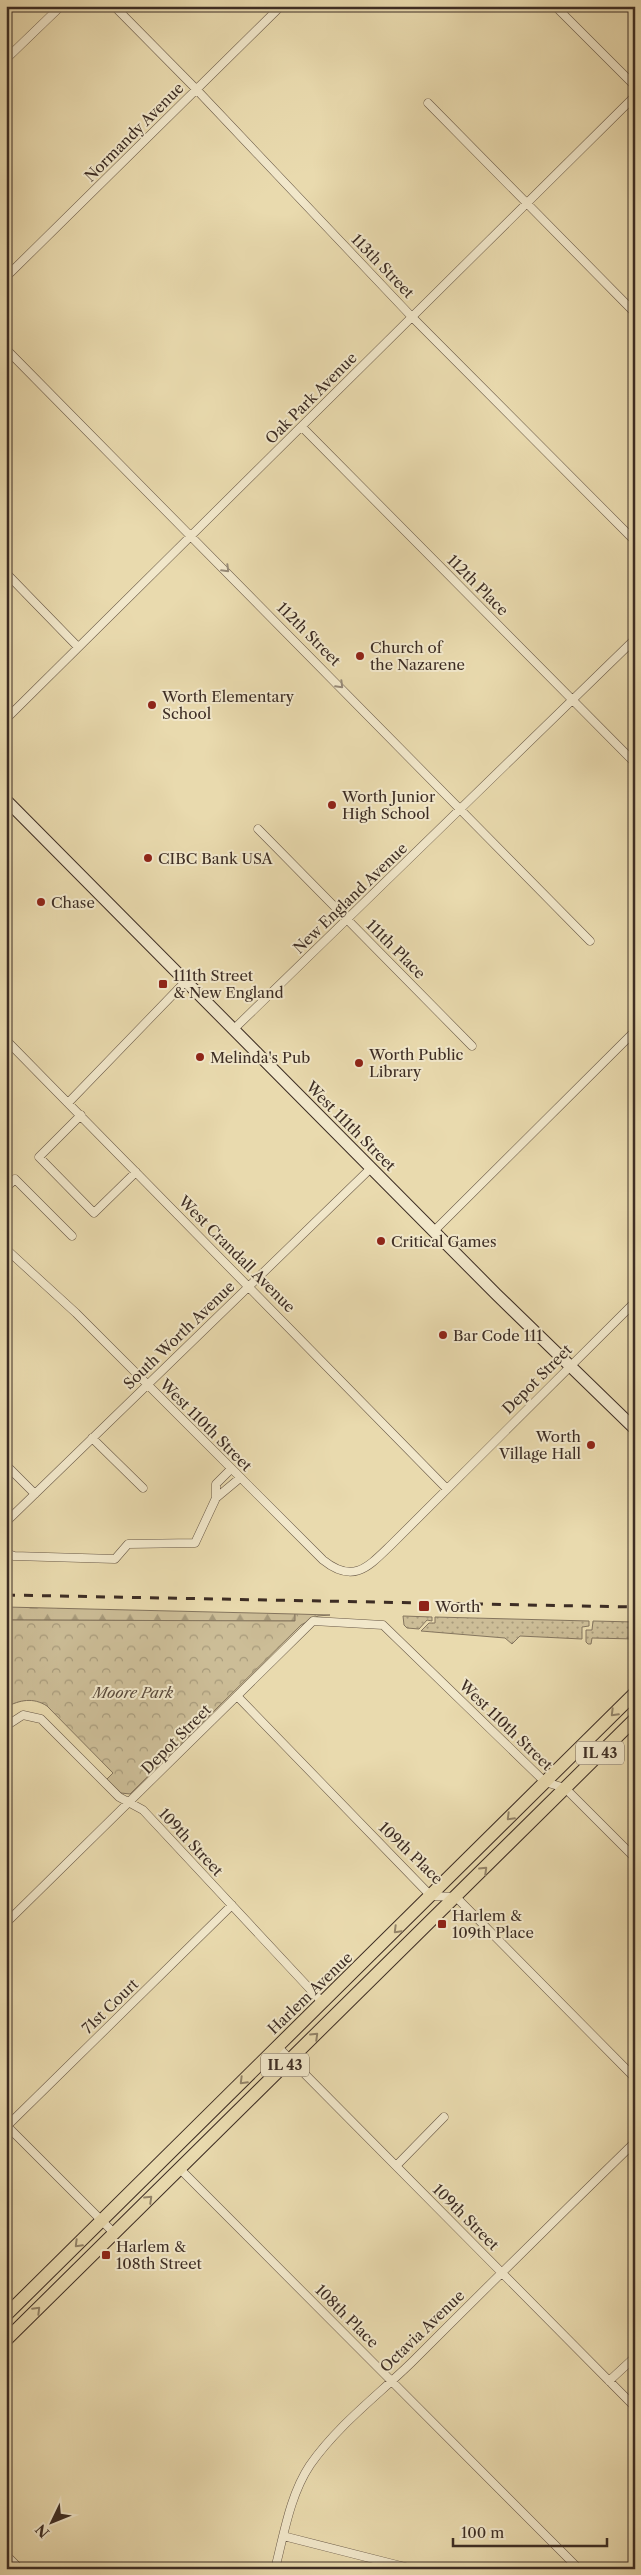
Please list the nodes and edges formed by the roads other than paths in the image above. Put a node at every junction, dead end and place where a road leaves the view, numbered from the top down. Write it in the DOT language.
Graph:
graph roads {
  1 [pos="61,6"];
  2 [pos="114,6"];
  3 [pos="281,6"];
  4 [pos="555,6"];
  5 [pos="6,59"];
  6 [pos="635,86"];
  7 [pos="196,89"];
  8 [pos="635,96"];
  9 [pos="428,103"];
  10 [pos="526,202"];
  11 [pos="6,278"];
  12 [pos="635,313"];
  13 [pos="412,316"];
  14 [pos="6,349"];
  15 [pos="302,427"];
  16 [pos="192,535"];
  17 [pos="635,541"];
  18 [pos="6,573"];
  19 [pos="635,639"];
  20 [pos="78,647"];
  21 [pos="572,700"];
  22 [pos="6,719"];
  23 [pos="635,763"];
  24 [pos="6,800"];
  25 [pos="462,809"];
  26 [pos="258,829"];
  27 [pos="347,920"];
  28 [pos="590,941"];
  29 [pos="186,981"];
  30 [pos="234,1029"];
  31 [pos="635,1031"];
  32 [pos="6,1040"];
  33 [pos="472,1046"];
  34 [pos="68,1102"];
  35 [pos="81,1116"];
  36 [pos="371,1168"];
  37 [pos="136,1172"];
  38 [pos="6,1188"];
  39 [pos="434,1231"];
  40 [pos="72,1236"];
  41 [pos="6,1249"];
  42 [pos="249,1286"];
  43 [pos="635,1302"];
  44 [pos="569,1366"];
  45 [pos="147,1385"];
  46 [pos="635,1429"];
  47 [pos="92,1438"];
  48 [pos="6,1465"];
  49 [pos="231,1469"];
  50 [pos="240,1478"];
  51 [pos="143,1488"];
  52 [pos="447,1489"];
  53 [pos="35,1494"];
  54 [pos="216,1498"];
  55 [pos="6,1522"];
  56 [pos="6,1553"];
  57 [pos="347,1572"];
  58 [pos="383,1625"];
  59 [pos="635,1693"];
  60 [pos="238,1697"];
  61 [pos="635,1719"];
  62 [pos="6,1726"];
  63 [pos="545,1782"];
  64 [pos="565,1788"];
  65 [pos="130,1804"];
  66 [pos="635,1858"];
  67 [pos="431,1896"];
  68 [pos="456,1897"];
  69 [pos="232,1906"];
  70 [pos="6,1923"];
  71 [pos="324,2003"];
  72 [pos="278,2047"];
  73 [pos="291,2060"];
  74 [pos="635,2078"];
  75 [pos="444,2117"];
  76 [pos="7,2126"];
  77 [pos="635,2142"];
  78 [pos="396,2166"];
  79 [pos="180,2169"];
  80 [pos="102,2221"];
  81 [pos="114,2233"];
  82 [pos="502,2273"];
  83 [pos="6,2315"];
  84 [pos="6,2340"];
  85 [pos="635,2357"];
  86 [pos="392,2379"];
  87 [pos="609,2381"];
  88 [pos="635,2407"];
  89 [pos="284,2536"];
  90 [pos="6,2555"];
  91 [pos="20,2569"];
  92 [pos="275,2569"];
  93 [pos="413,2569"];
  94 [pos="579,2569"];
  1 -- 5 [label="street"];
  2 -- 7 [label="street, 113th Street"];
  3 -- 7 [label="street, Normandy Avenue"];
  4 -- 6 [label="street"];
  7 -- 11 [label="street, Normandy Avenue"];
  7 -- 13 [label="street, 113th Street"];
  8 -- 10 [label="street, Oak Park Avenue"];
  9 -- 10 [label="street"];
  10 -- 12 [label="street"];
  10 -- 13 [label="street, Oak Park Avenue"];
  13 -- 15 [label="street, Oak Park Avenue"];
  13 -- 17 [label="street, 113th Street"];
  14 -- 16 [label="street, 112th Street"];
  15 -- 16 [label="street, Oak Park Avenue"];
  15 -- 21 [label="street, 112th Place"];
  16 -- 20 [label="street, Oak Park Avenue"];
  16 -- 25 [label="street, 112th Street, one-way"];
  18 -- 20 [label="street"];
  19 -- 21 [label="street, New England Avenue"];
  20 -- 22 [label="street, Oak Park Avenue"];
  21 -- 23 [label="street, 112th Place"];
  21 -- 25 [label="street, New England Avenue"];
  24 -- 29 [label="main road, West 111th Street"];
  25 -- 27 [label="street, New England Avenue"];
  25 -- 28 [label="street, 112th Street"];
  26 -- 27 [label="street, 111th Place"];
  27 -- 30 [label="street, New England Avenue"];
  27 -- 33 [label="street, 111th Place"];
  29 -- 30 [label="main road, West 111th Street"];
  29 -- 34 [label="street"];
  30 -- 36 [label="main road, West 111th Street"];
  31 -- 39 [label="street"];
  32 -- 34 [label="street, West Crandall Avenue"];
  34 -- 35 [label="street, West Crandall Avenue"];
  35 -- 37 [label="street, West Crandall Avenue"];
  35 -- 37 [label="street"];
  36 -- 39 [label="main road, West 111th Street"];
  36 -- 42 [label="street, South Worth Avenue"];
  37 -- 42 [label="street, West Crandall Avenue"];
  38 -- 40 [label="street"];
  39 -- 44 [label="main road, West 111th Street"];
  41 -- 45 [label="street, West 110th Street"];
  42 -- 45 [label="street, South Worth Avenue"];
  42 -- 52 [label="street, West Crandall Avenue"];
  43 -- 44 [label="street, Depot Street"];
  44 -- 46 [label="main road, West 111th Street"];
  44 -- 52 [label="street, Depot Street"];
  45 -- 47 [label="street, South Worth Avenue"];
  45 -- 49 [label="street, West 110th Street"];
  47 -- 51 [label="street"];
  47 -- 53 [label="street, South Worth Avenue"];
  48 -- 53 [label="street"];
  49 -- 50 [label="street, West 110th Street"];
  49 -- 54 [label="street"];
  50 -- 54 [label="street"];
  50 -- 57 [label="street, West 110th Street"];
  52 -- 57 [label="street, Depot Street"];
  53 -- 55 [label="street, South Worth Avenue"];
  54 -- 56 [label="street"];
  58 -- 60 [label="street, Depot Street"];
  58 -- 63 [label="street, West 110th Street"];
  59 -- 63 [label="main road, Harlem Avenue / IL 43, one-way"];
  60 -- 65 [label="street, Depot Street"];
  60 -- 67 [label="street, 109th Place"];
  61 -- 64 [label="main road, IL 43"];
  62 -- 65 [label="street, 109th Street"];
  63 -- 64 [label="street, West 110th Street"];
  63 -- 67 [label="main road, Harlem Avenue / IL 43, one-way"];
  64 -- 66 [label="street, West 110th Street"];
  68 -- 64 [label="main road, IL 43, one-way"];
  65 -- 69 [label="street, 109th Street"];
  65 -- 70 [label="street, Depot Street"];
  67 -- 68 [label="street, 109th Place"];
  67 -- 71 [label="main road, Harlem Avenue / IL 43, one-way"];
  73 -- 68 [label="main road, IL 43, one-way"];
  68 -- 74 [label="street, 109th Place"];
  69 -- 71 [label="street, 109th Street"];
  69 -- 76 [label="street, 71st Court"];
  71 -- 72 [label="main road, Harlem Avenue / IL 43"];
  72 -- 73 [label="street, 109th Street"];
  72 -- 80 [label="main road, Harlem Avenue / IL 43, one-way"];
  73 -- 78 [label="street, 109th Street"];
  73 -- 79 [label="main road, IL 43"];
  75 -- 78 [label="street"];
  76 -- 80 [label="street"];
  77 -- 82 [label="street, Octavia Avenue"];
  78 -- 82 [label="street, 109th Street"];
  81 -- 79 [label="main road, IL 43, one-way"];
  79 -- 86 [label="street, 108th Place"];
  80 -- 81 [label="street"];
  80 -- 83 [label="main road, Harlem Avenue / IL 43, one-way"];
  84 -- 81 [label="main road, IL 43, one-way"];
  82 -- 86 [label="street, Octavia Avenue"];
  82 -- 87 [label="street, 109th Street"];
  85 -- 87 [label="street"];
  86 -- 89 [label="street, Octavia Avenue"];
  86 -- 94 [label="street, 108th Place"];
  87 -- 88 [label="street, 109th Street"];
  89 -- 92 [label="street, Octavia Avenue"];
  89 -- 93 [label="street"];
  90 -- 91 [label="street"];
}
